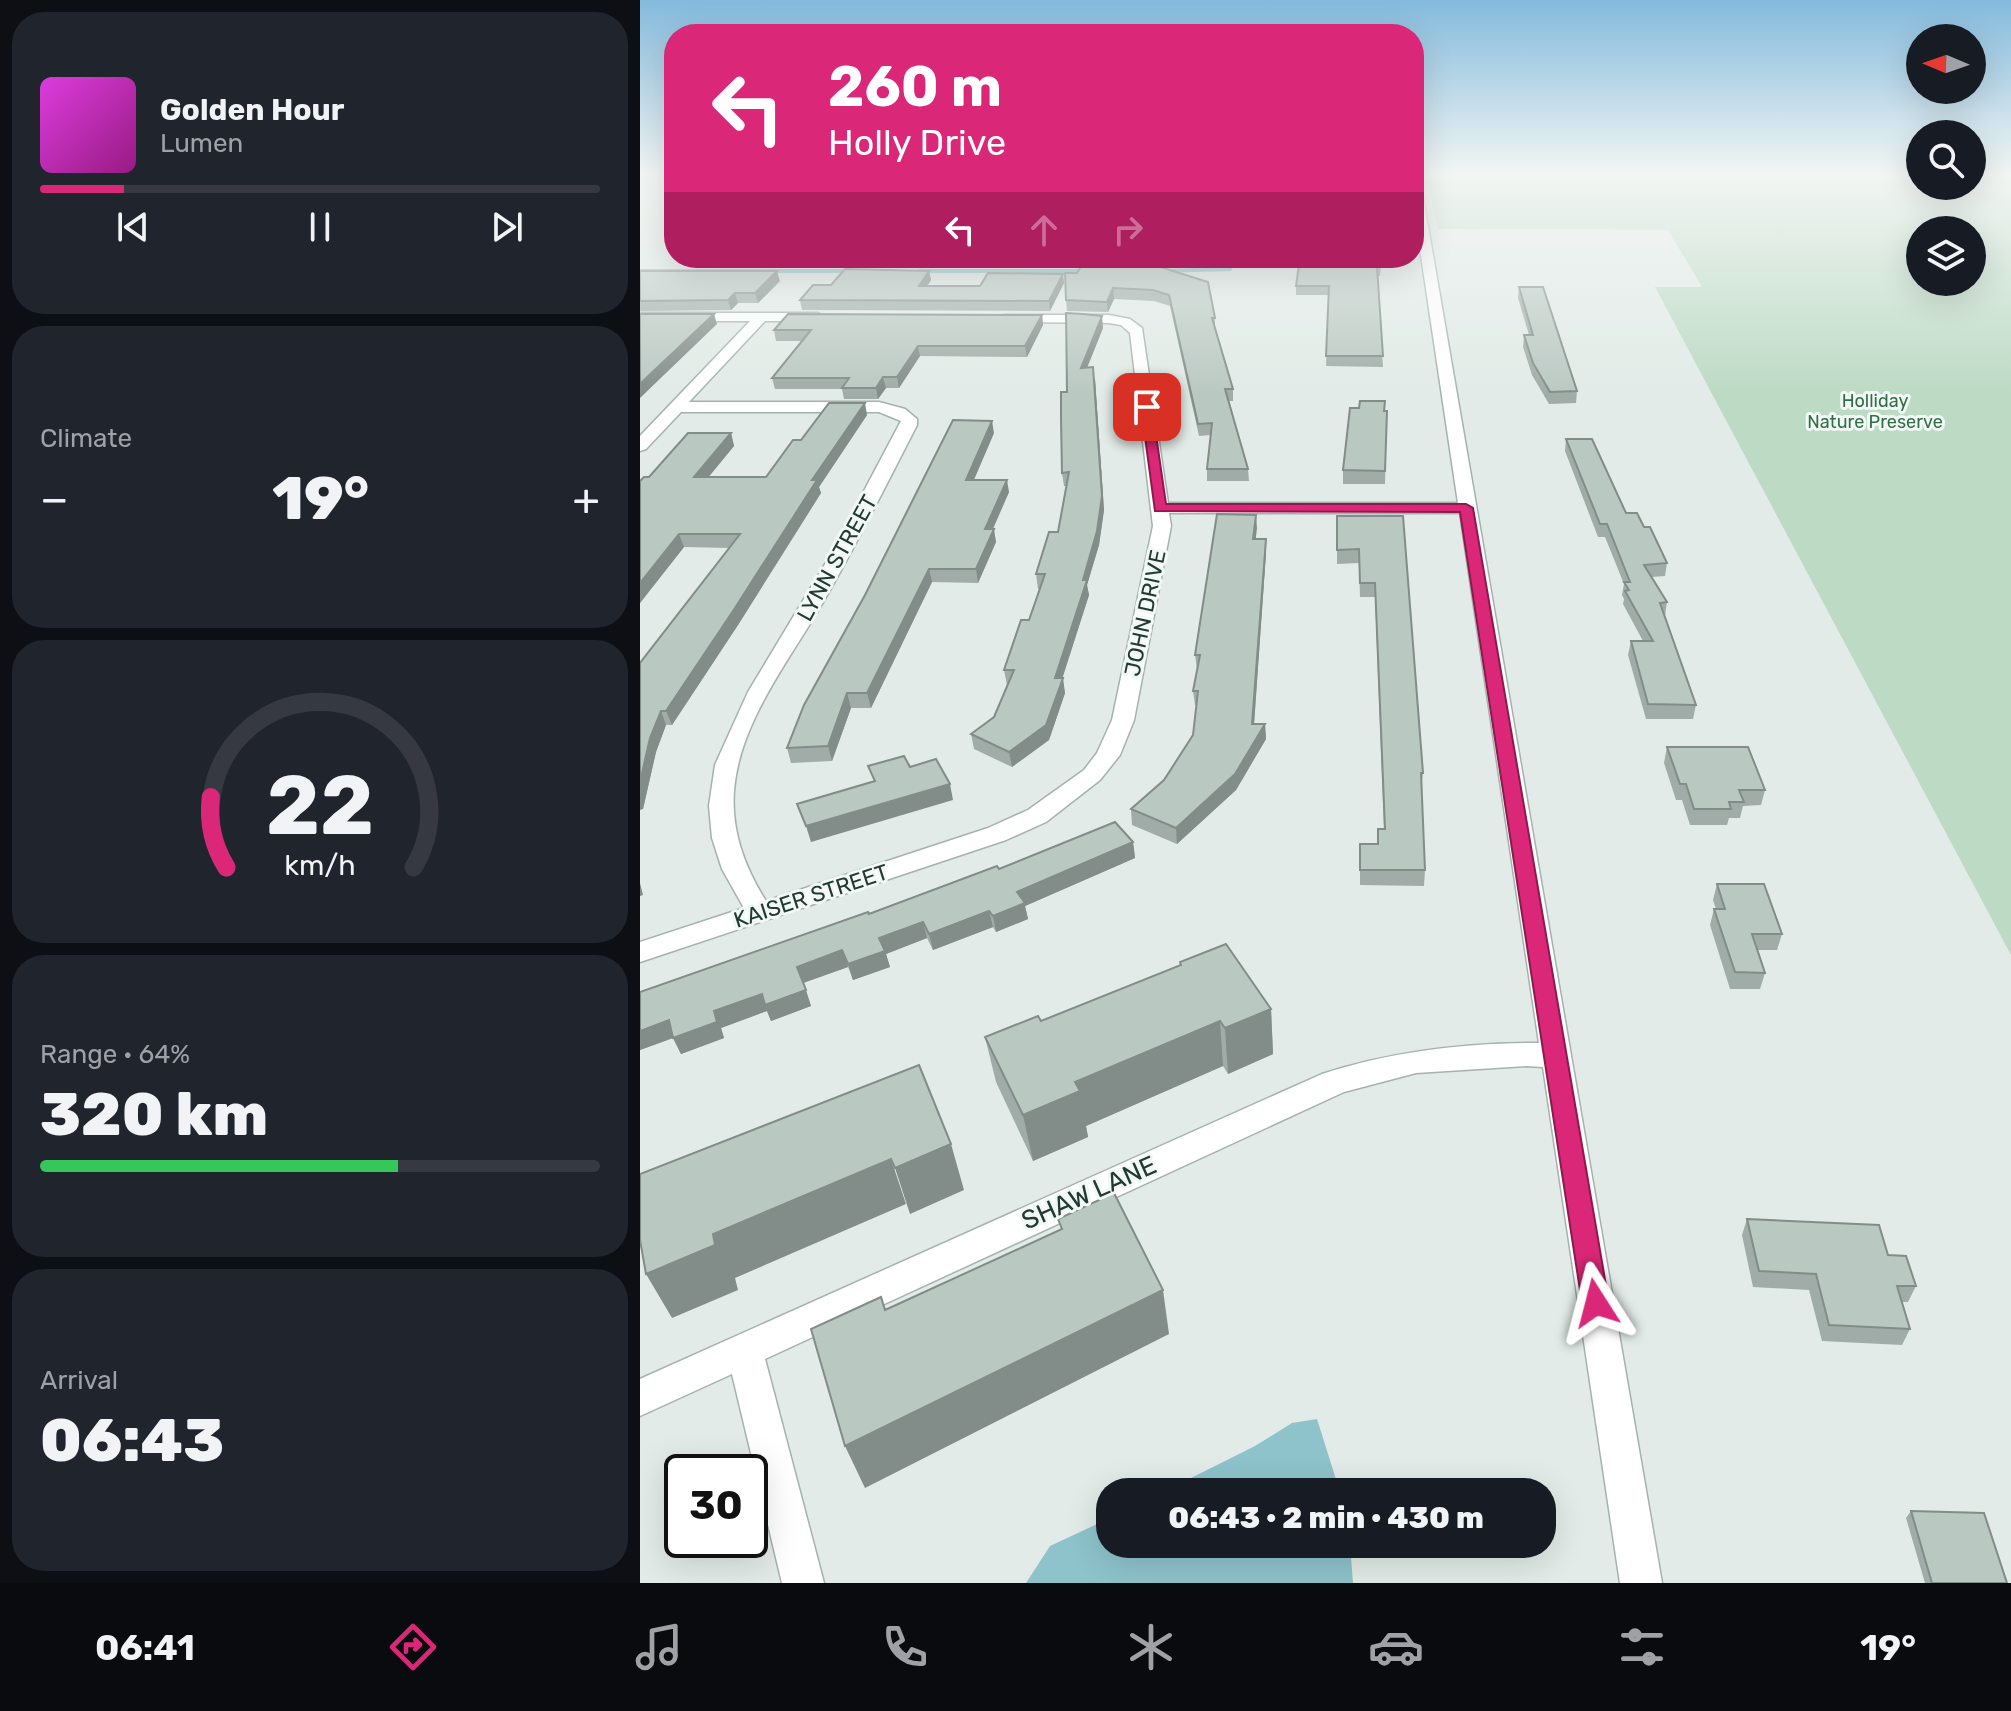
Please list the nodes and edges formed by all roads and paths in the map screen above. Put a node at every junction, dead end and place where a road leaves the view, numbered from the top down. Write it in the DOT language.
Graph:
graph roads {
  1 [pos="1427,248"];
  2 [pos="640,317"];
  3 [pos="761,317"];
  4 [pos="838,317"];
  5 [pos="992,318"];
  6 [pos="677,407"];
  7 [pos="640,446"];
  8 [pos="1160,508"];
  9 [pos="1466,508"];
  10 [pos="981,839"];
  11 [pos="760,913"];
  12 [pos="640,952"];
  13 [pos="1556,1055"];
  14 [pos="745,1352"];
  15 [pos="640,1398"];
  16 [pos="803,1583"];
  17 [pos="1641,1583"];
  1 -- 9 [label="street"];
  2 -- 3 [label="street"];
  3 -- 4 [label="street"];
  3 -- 6 [label="street"];
  5 -- 8 [label="street, JOHN DRIVE"];
  6 -- 7 [label="street"];
  6 -- 11 [label="street, LYNN STREET"];
  8 -- 9 [label="street"];
  8 -- 10 [label="street, JOHN DRIVE"];
  9 -- 13 [label="street"];
  10 -- 11 [label="street, KAISER STREET"];
  11 -- 12 [label="street, KAISER STREET"];
  13 -- 14 [label="street, SHAW LANE"];
  13 -- 17 [label="street"];
  14 -- 15 [label="street, SHAW LANE"];
  14 -- 16 [label="street"];
}
